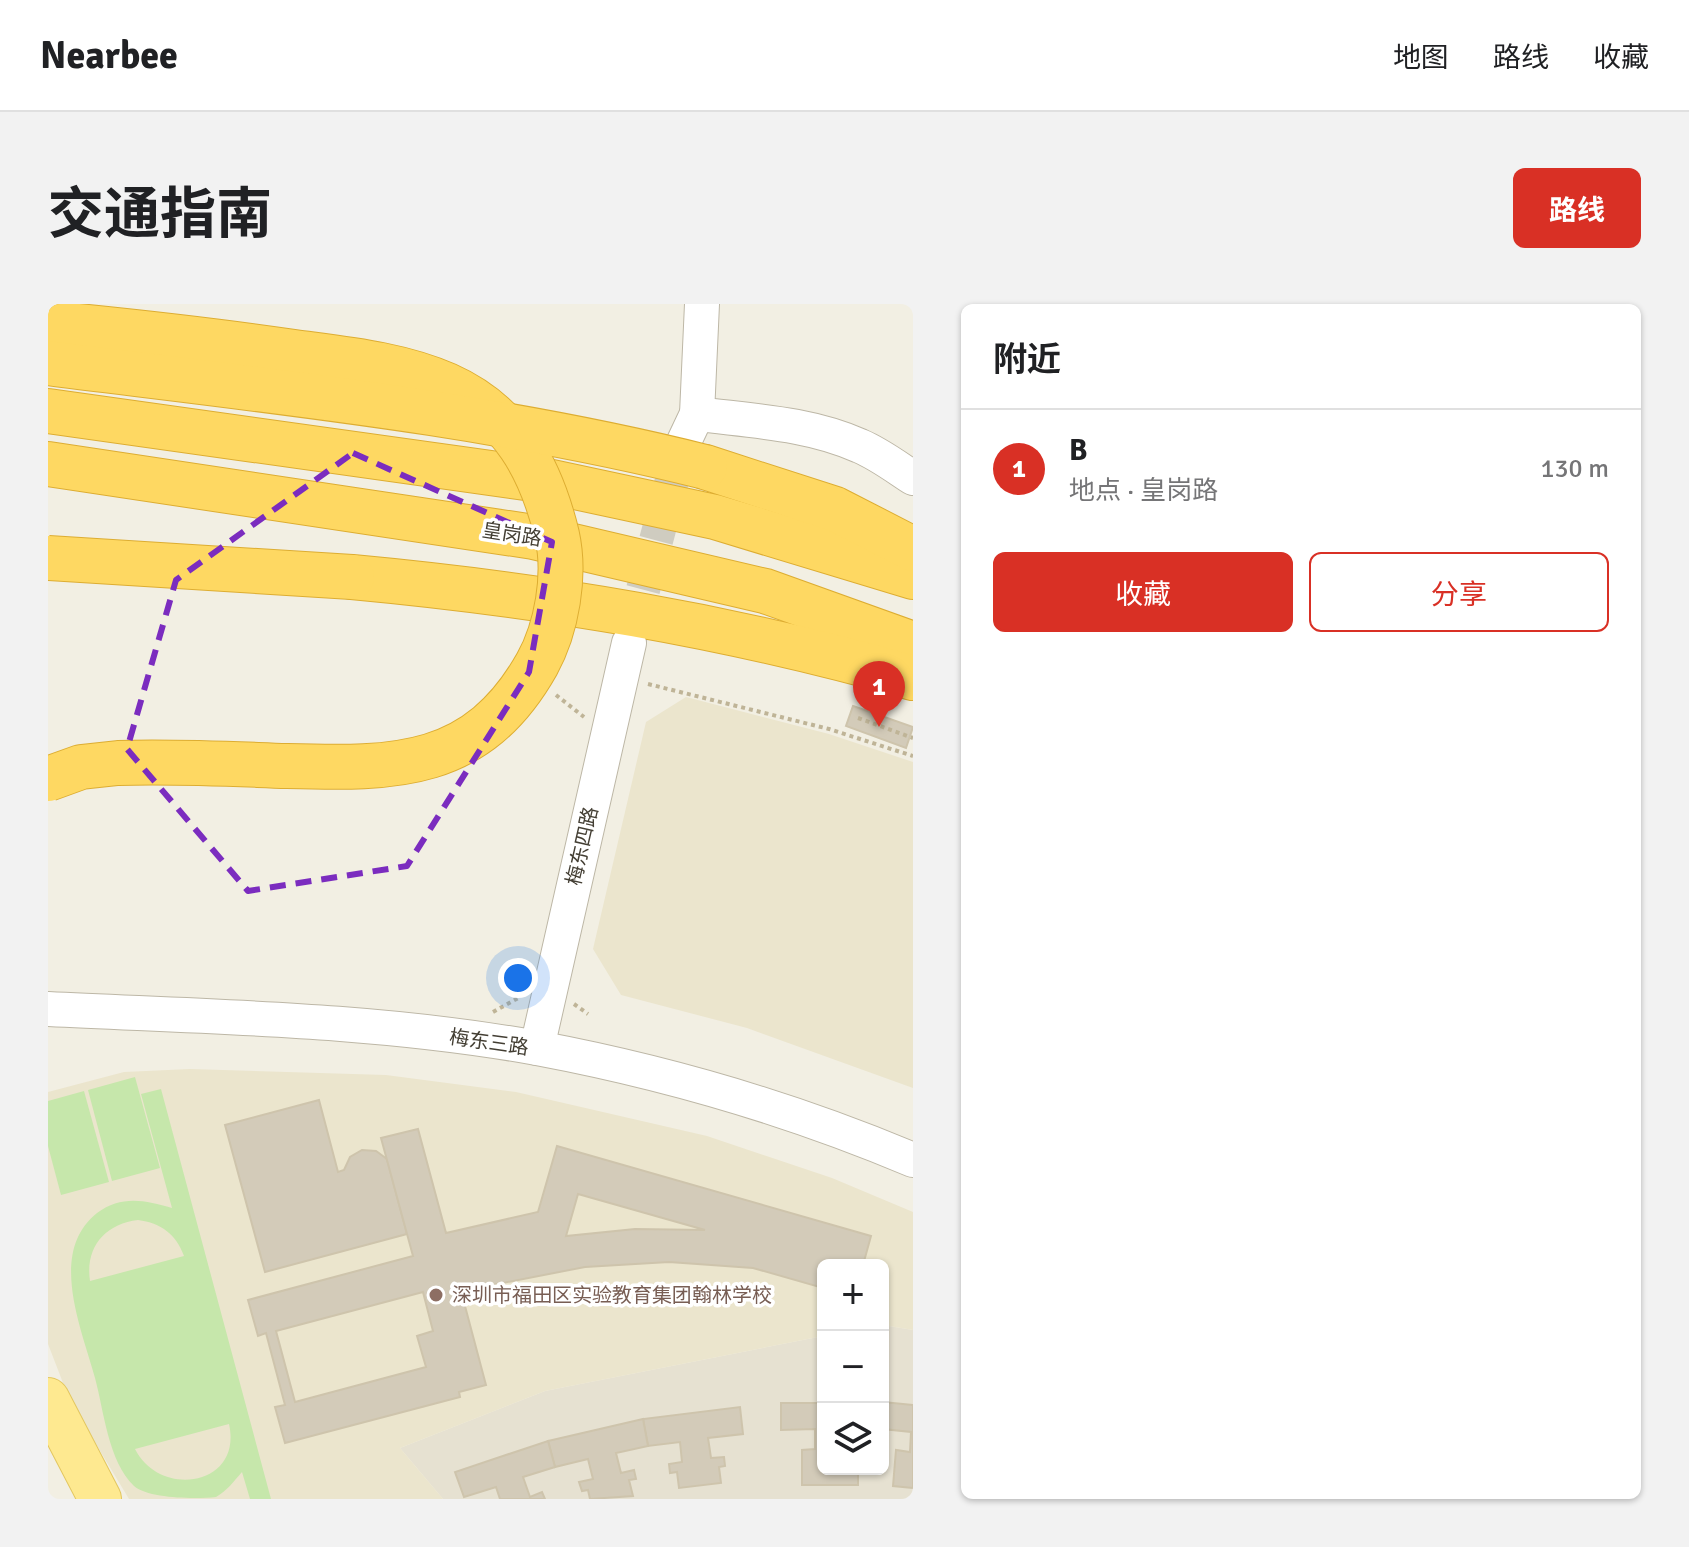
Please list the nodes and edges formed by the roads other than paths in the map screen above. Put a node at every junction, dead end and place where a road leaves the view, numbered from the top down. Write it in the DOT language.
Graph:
graph roads {
  1 [pos="702,304"];
  2 [pos="48,323"];
  3 [pos="48,363"];
  4 [pos="48,411"];
  5 [pos="697,414"];
  6 [pos="692,459"];
  7 [pos="48,464"];
  8 [pos="913,478"];
  9 [pos="913,549"];
  10 [pos="48,558"];
  11 [pos="913,577"];
  12 [pos="629,643"];
  13 [pos="913,644"];
  14 [pos="913,678"];
  15 [pos="48,779"];
  16 [pos="48,1009"];
  17 [pos="537,1048"];
  18 [pos="913,1160"];
  19 [pos="48,1399"];
  20 [pos="100,1499"];
  1 -- 5 [label="street"];
  2 -- 15 [label="highway, bridge"];
  3 -- 6 [label="highway, bridge"];
  4 -- 11 [label="highway"];
  5 -- 6 [label="street"];
  5 -- 8 [label="street"];
  6 -- 9 [label="highway"];
  7 -- 13 [label="highway, 皇岗路"];
  10 -- 14 [label="highway, bridge"];
  12 -- 17 [label="street, 梅东四路"];
  16 -- 17 [label="street, 梅东三路"];
  17 -- 18 [label="street, 梅东三路"];
  19 -- 20 [label="main road"];
}
